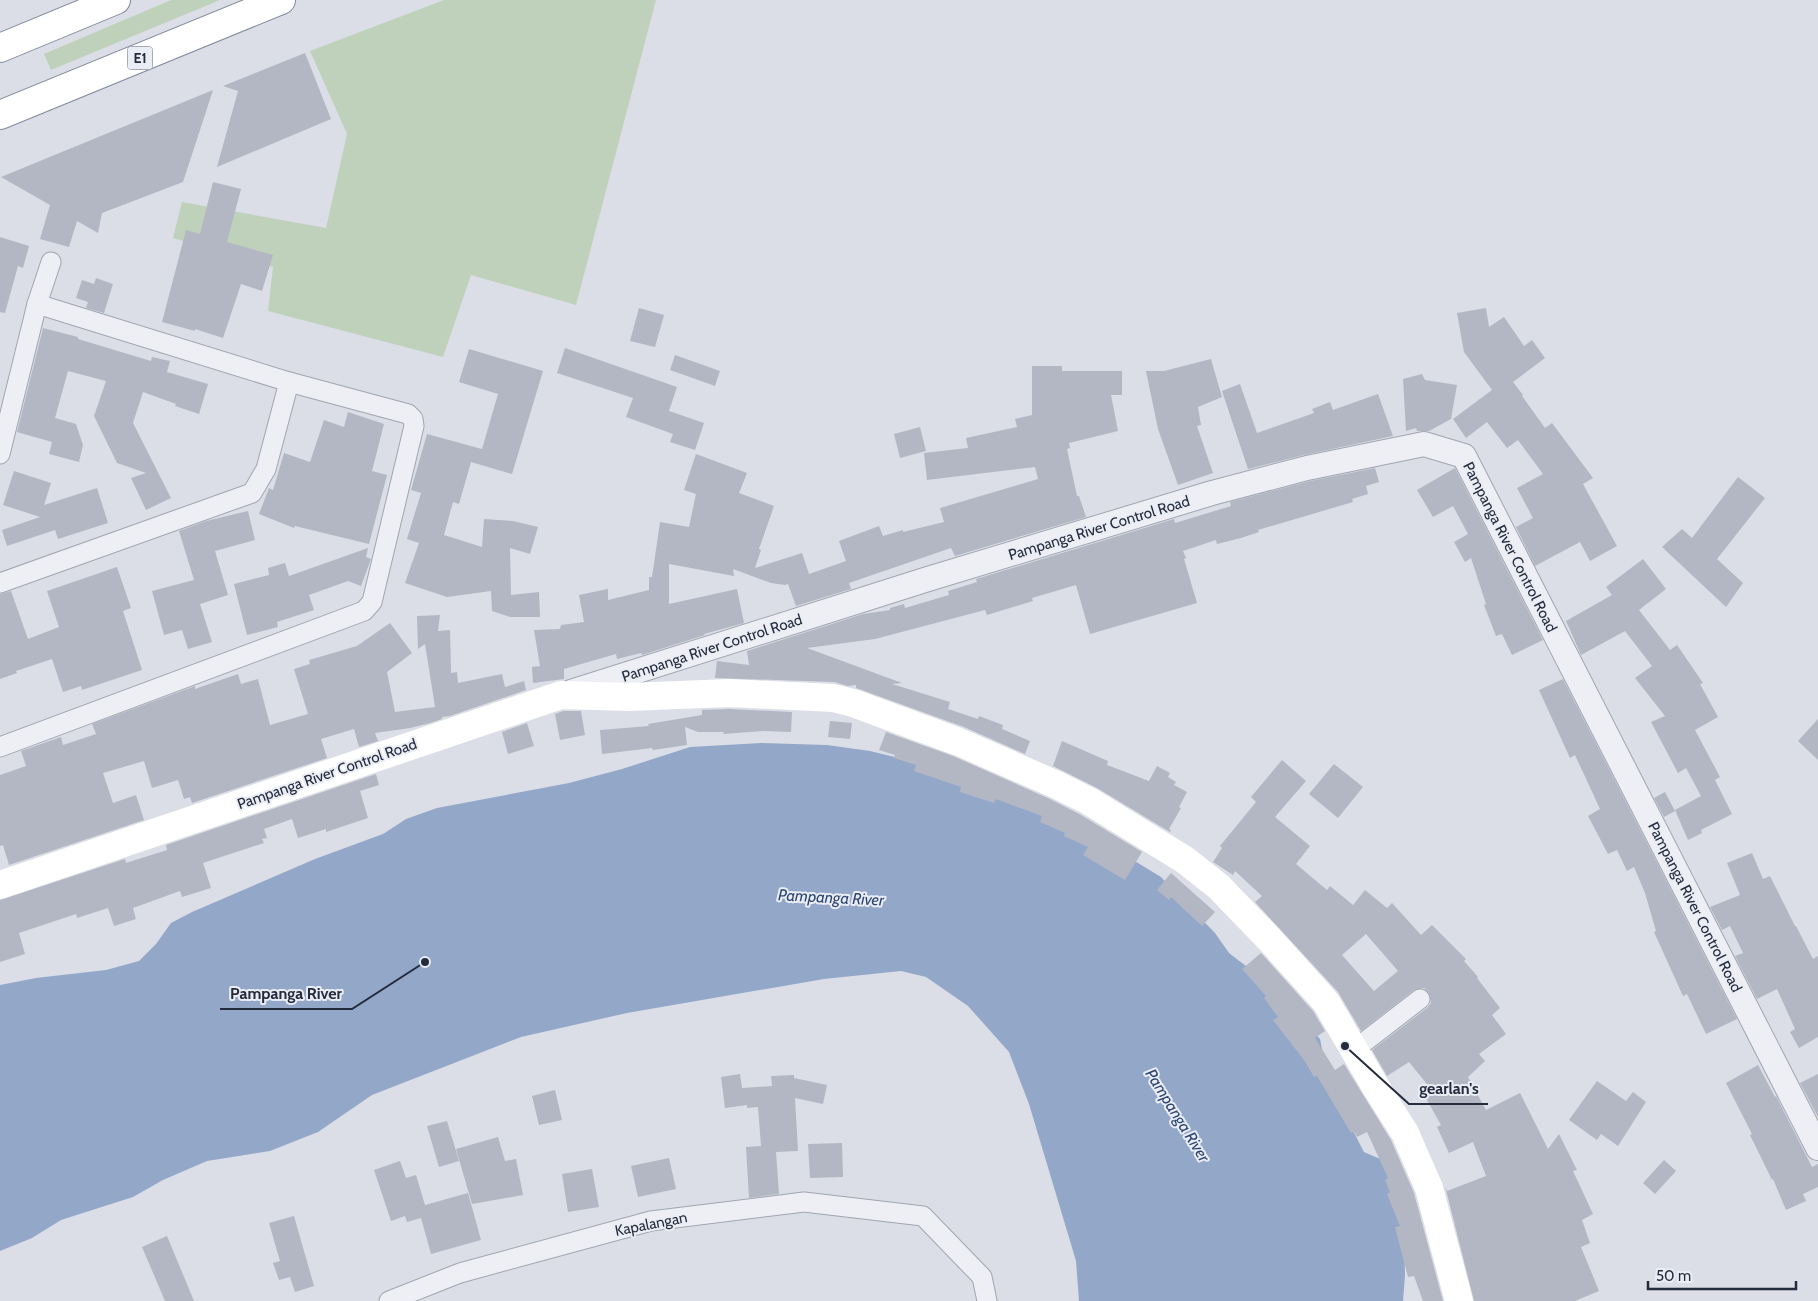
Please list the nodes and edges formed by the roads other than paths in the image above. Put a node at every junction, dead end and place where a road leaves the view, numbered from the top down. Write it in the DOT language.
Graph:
graph roads {
  1 [pos="116,0"];
  2 [pos="281,0"];
  3 [pos="0,48"];
  4 [pos="0,115"];
  5 [pos="51,262"];
  6 [pos="37,304"];
  7 [pos="289,382"];
  8 [pos="0,454"];
  9 [pos="0,583"];
  10 [pos="562,695"];
  11 [pos="0,746"];
  12 [pos="0,885"];
  13 [pos="1420,999"];
  14 [pos="1354,1050"];
  15 [pos="1818,1148"];
  16 [pos="389,1301"];
  17 [pos="987,1301"];
  18 [pos="1459,1301"];
  1 -- 3 [label="main road"];
  2 -- 4 [label="main road, E1"];
  5 -- 6 [label="street"];
  6 -- 7 [label="street"];
  6 -- 8 [label="street"];
  7 -- 9 [label="street"];
  7 -- 11 [label="street"];
  10 -- 12 [label="main road, Pampanga River Control Road"];
  10 -- 14 [label="main road"];
  10 -- 15 [label="street, Pampanga River Control Road"];
  13 -- 14 [label="street"];
  14 -- 18 [label="main road"];
  16 -- 17 [label="street, Kapalangan"];
}
